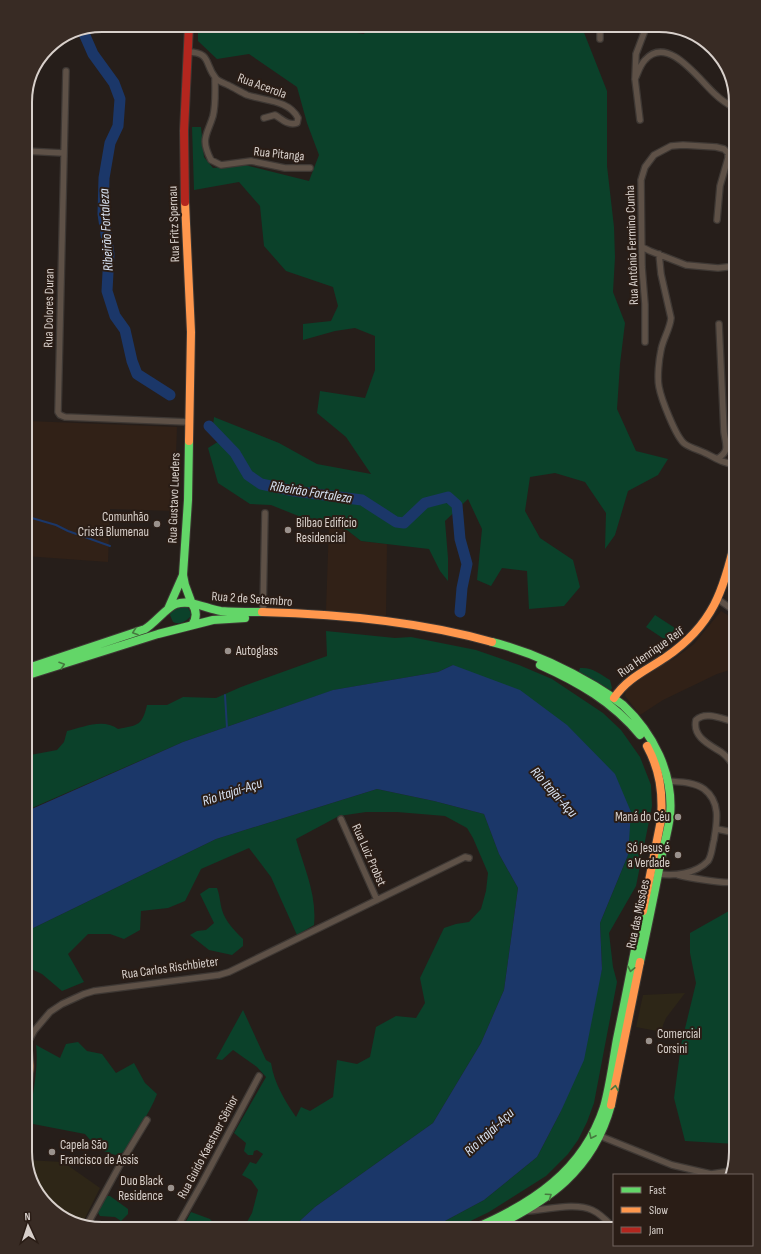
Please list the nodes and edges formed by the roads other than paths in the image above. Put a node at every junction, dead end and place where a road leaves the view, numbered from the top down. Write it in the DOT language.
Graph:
graph roads {
  1 [pos="189,32"];
  2 [pos="600,32"];
  3 [pos="644,32"];
  4 [pos="600,39"];
  5 [pos="188,52"];
  6 [pos="66,71"];
  7 [pos="215,78"];
  8 [pos="635,79"];
  9 [pos="729,104"];
  10 [pos="264,118"];
  11 [pos="640,120"];
  12 [pos="32,151"];
  13 [pos="63,153"];
  14 [pos="310,168"];
  15 [pos="717,220"];
  16 [pos="642,247"];
  17 [pos="659,254"];
  18 [pos="729,265"];
  19 [pos="719,324"];
  20 [pos="644,342"];
  21 [pos="189,422"];
  22 [pos="717,459"];
  23 [pos="729,464"];
  24 [pos="265,513"];
  25 [pos="729,569"];
  26 [pos="183,575"];
  27 [pos="719,600"];
  28 [pos="192,604"];
  29 [pos="729,607"];
  30 [pos="166,611"];
  31 [pos="263,612"];
  32 [pos="168,625"];
  33 [pos="192,625"];
  34 [pos="468,638"];
  35 [pos="32,667"];
  36 [pos="32,674"];
  37 [pos="612,701"];
  38 [pos="729,720"];
  39 [pos="729,760"];
  40 [pos="668,781"];
  41 [pos="342,819"];
  42 [pos="717,829"];
  43 [pos="729,832"];
  44 [pos="469,858"];
  45 [pos="659,874"];
  46 [pos="678,875"];
  47 [pos="729,882"];
  48 [pos="377,900"];
  49 [pos="32,1034"];
  50 [pos="259,1076"];
  51 [pos="147,1120"];
  52 [pos="600,1136"];
  53 [pos="726,1172"];
  54 [pos="711,1174"];
  55 [pos="711,1174"];
  56 [pos="524,1212"];
  57 [pos="90,1221"];
  58 [pos="180,1222"];
  59 [pos="488,1222"];
  60 [pos="504,1222"];
  61 [pos="608,1222"];
  1 -- 5 [label="main road, Rua Fritz Spernau"];
  2 -- 4 [label="street"];
  3 -- 8 [label="street"];
  5 -- 7 [label="street"];
  5 -- 21 [label="main road, Rua Fritz Spernau"];
  6 -- 13 [label="street, Rua Dolores Duran"];
  7 -- 10 [label="street, Rua Acerola"];
  7 -- 14 [label="street, Rua Pitanga"];
  8 -- 9 [label="street"];
  8 -- 11 [label="street"];
  12 -- 13 [label="street"];
  13 -- 21 [label="street, Rua Dolores Duran"];
  15 -- 16 [label="street, Rua Antônio Fermino Cunha"];
  16 -- 17 [label="street"];
  16 -- 20 [label="street, Rua Antônio Fermino Cunha"];
  17 -- 18 [label="street"];
  17 -- 22 [label="street"];
  19 -- 22 [label="street"];
  21 -- 26 [label="main road, Rua Gustavo Lueders"];
  22 -- 23 [label="street"];
  24 -- 31 [label="street"];
  25 -- 27 [label="main road, Rua Henrique Reif"];
  26 -- 28 [label="main road, Rua Gustavo Lueders"];
  26 -- 30 [label="main road, Rua Gustavo Lueders"];
  27 -- 29 [label="street"];
  27 -- 37 [label="main road, Rua Henrique Reif"];
  28 -- 30 [label="main road, Rua 2 de Setembro"];
  28 -- 31 [label="main road, Rua 2 de Setembro"];
  28 -- 33 [label="main road"];
  30 -- 32 [label="main road"];
  30 -- 35 [label="main road, Rua 2 de Setembro, one-way"];
  31 -- 34 [label="main road, Rua 2 de Setembro"];
  32 -- 33 [label="main road, Rua 2 de Setembro"];
  36 -- 32 [label="main road, Rua 2 de Setembro, one-way"];
  33 -- 34 [label="main road, Rua 2 de Setembro"];
  34 -- 37 [label="main road, Rua das Missões"];
  37 -- 40 [label="main road, Rua das Missões"];
  37 -- 59 [label="main road, Rua das Missões, one-way"];
  38 -- 39 [label="street"];
  40 -- 42 [label="street"];
  40 -- 45 [label="main road, Rua das Missões"];
  41 -- 48 [label="street, Rua Luiz Probst"];
  42 -- 43 [label="street"];
  42 -- 46 [label="street"];
  44 -- 48 [label="street, Rua Carlos Rischbieter"];
  45 -- 46 [label="street"];
  52 -- 45 [label="main road, Rua das Missões, one-way"];
  46 -- 47 [label="street"];
  48 -- 49 [label="street, Rua Carlos Rischbieter"];
  50 -- 58 [label="street, Rua Guido Kaestner Sênior"];
  51 -- 57 [label="street"];
  52 -- 55 [label="street"];
  56 -- 52 [label="main road, Rua das Missões, one-way"];
  53 -- 54 [label="street"];
  56 -- 60 [label="main road, Rua das Missões"];
  56 -- 61 [label="street"];
}
